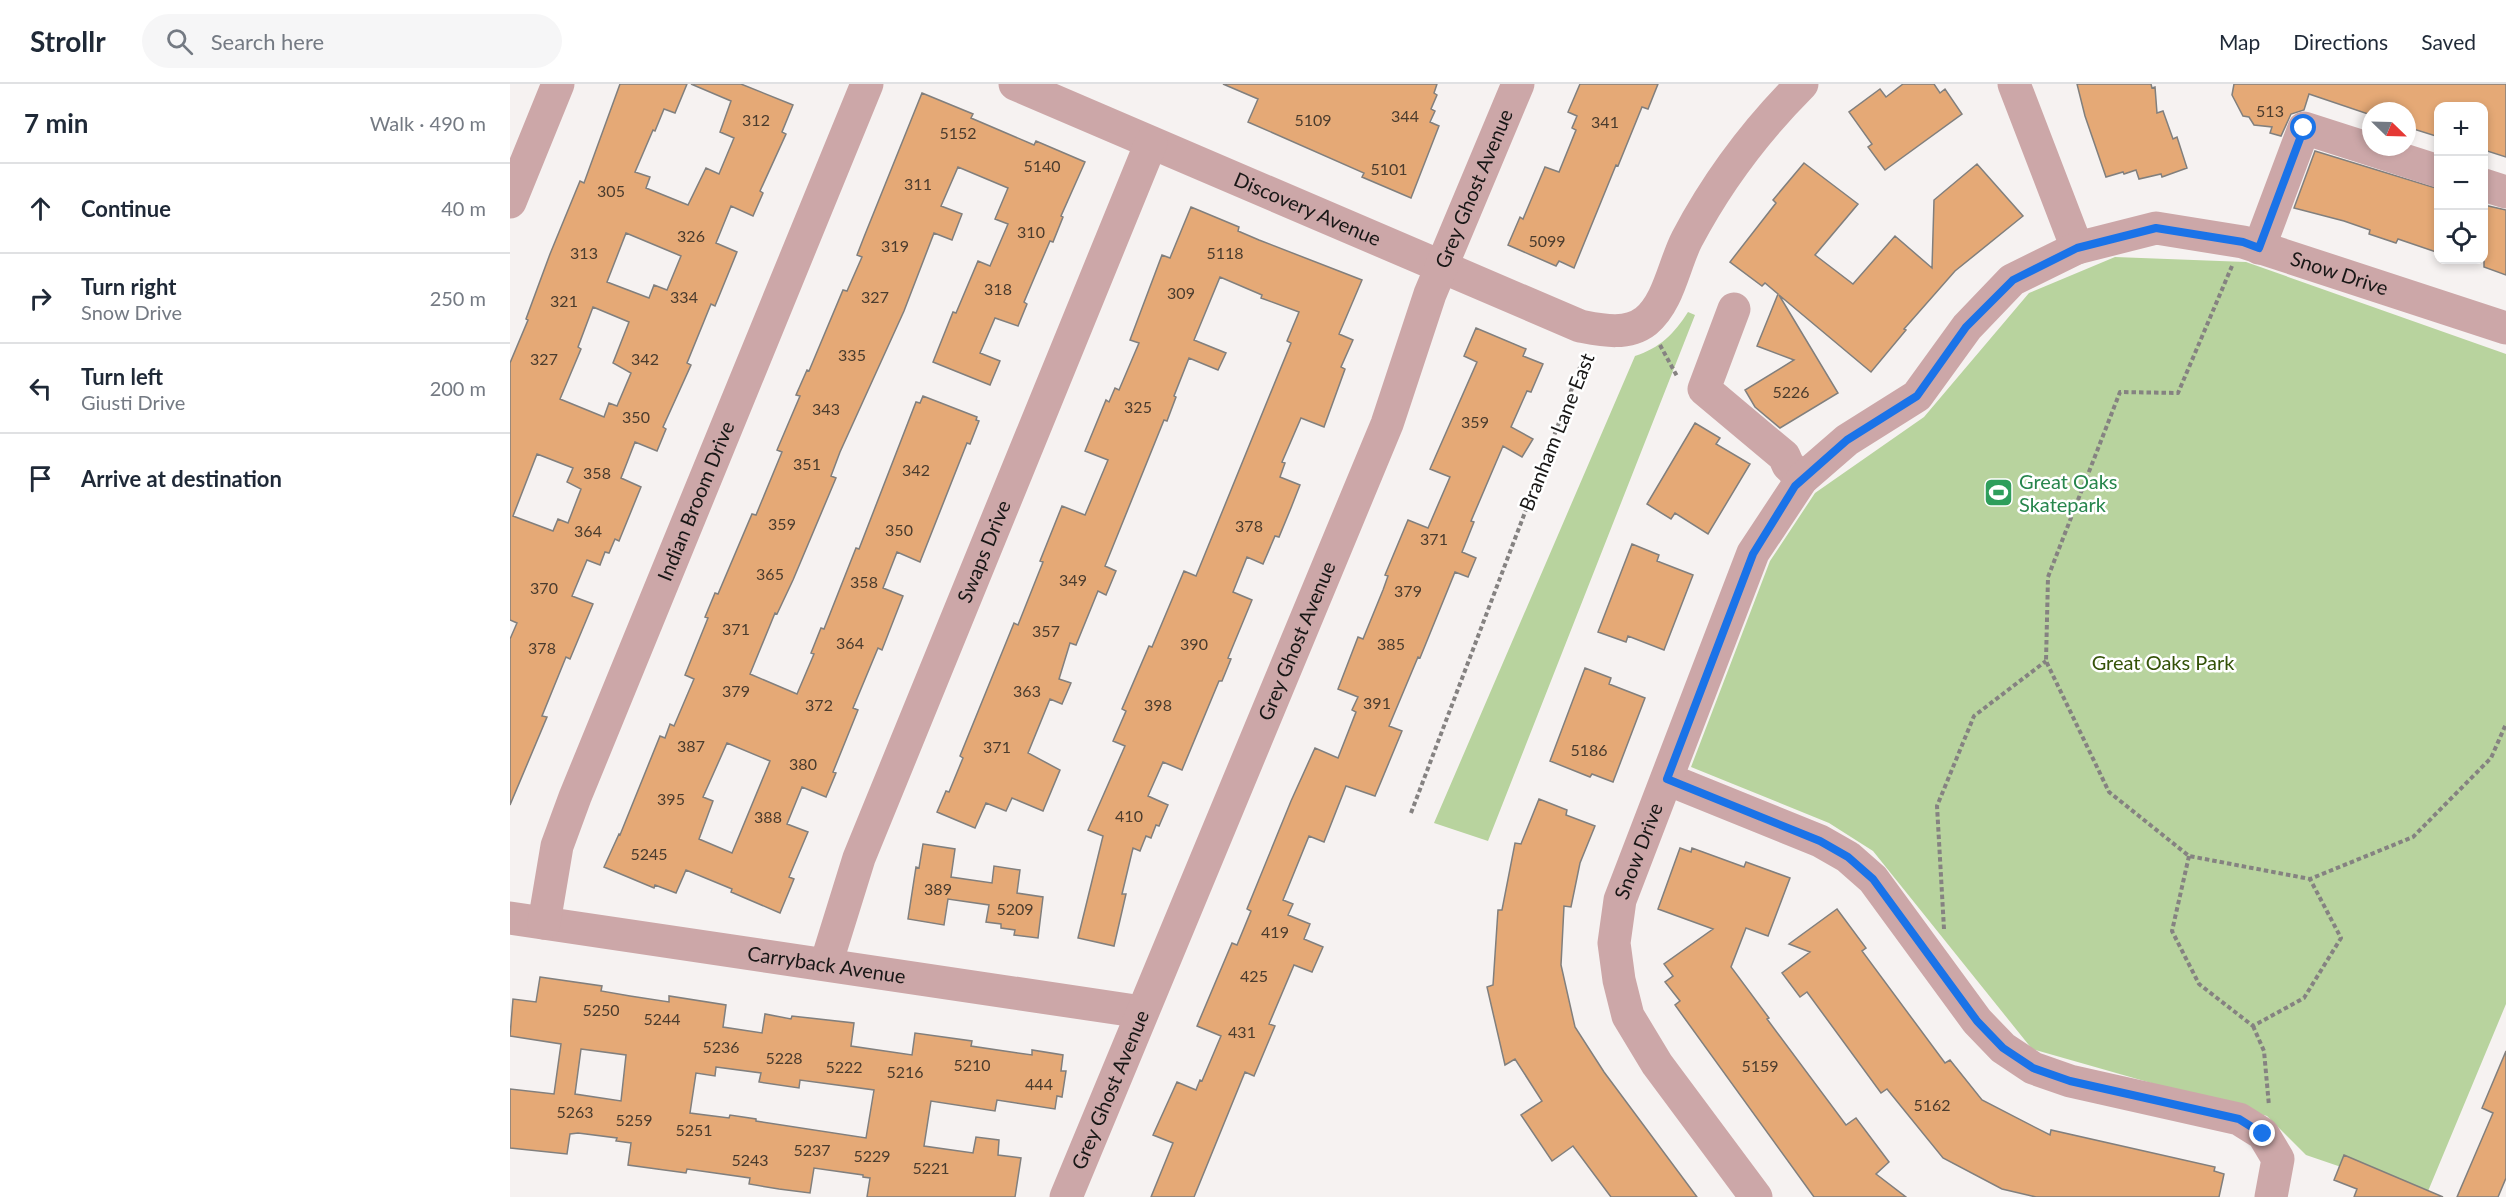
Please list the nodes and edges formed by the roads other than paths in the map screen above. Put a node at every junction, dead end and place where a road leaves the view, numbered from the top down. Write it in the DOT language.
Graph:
graph roads {
  1 [pos="558,84"];
  2 [pos="867,84"];
  3 [pos="1015,84"];
  4 [pos="1518,84"];
  5 [pos="1802,84"];
  6 [pos="2014,84"];
  7 [pos="1151,142"];
  8 [pos="2434,169"];
  9 [pos="2488,186"];
  10 [pos="2506,192"];
  11 [pos="510,202"];
  12 [pos="2077,248"];
  13 [pos="2246,256"];
  14 [pos="1441,266"];
  15 [pos="1734,309"];
  16 [pos="2506,328"];
  17 [pos="1600,330"];
  18 [pos="1802,479"];
  19 [pos="1667,779"];
  20 [pos="510,918"];
  21 [pos="544,923"];
  22 [pos="826,964"];
  23 [pos="1142,1012"];
  24 [pos="1066,1197"];
  25 [pos="1756,1197"];
  26 [pos="2271,1197"];
  1 -- 11 [label="street"];
  2 -- 21 [label="street, Indian Broom Drive"];
  3 -- 7 [label="street, Discovery Avenue"];
  4 -- 14 [label="street, Grey Ghost Avenue"];
  5 -- 17 [label="street, Branham Lane East"];
  6 -- 12 [label="street"];
  7 -- 14 [label="street, Discovery Avenue"];
  7 -- 22 [label="street, Swaps Drive"];
  8 -- 13 [label="street"];
  9 -- 10 [label="street"];
  12 -- 13 [label="street, Snow Drive"];
  12 -- 18 [label="street, Snow Drive"];
  13 -- 16 [label="street, Snow Drive"];
  14 -- 17 [label="street, Discovery Avenue"];
  14 -- 23 [label="street, Grey Ghost Avenue"];
  15 -- 18 [label="street"];
  18 -- 19 [label="street, Snow Drive"];
  19 -- 25 [label="street, Snow Drive"];
  19 -- 26 [label="street"];
  20 -- 21 [label="street, Carryback Avenue"];
  21 -- 22 [label="street, Carryback Avenue"];
  22 -- 23 [label="street, Carryback Avenue"];
  23 -- 24 [label="street, Grey Ghost Avenue"];
}
